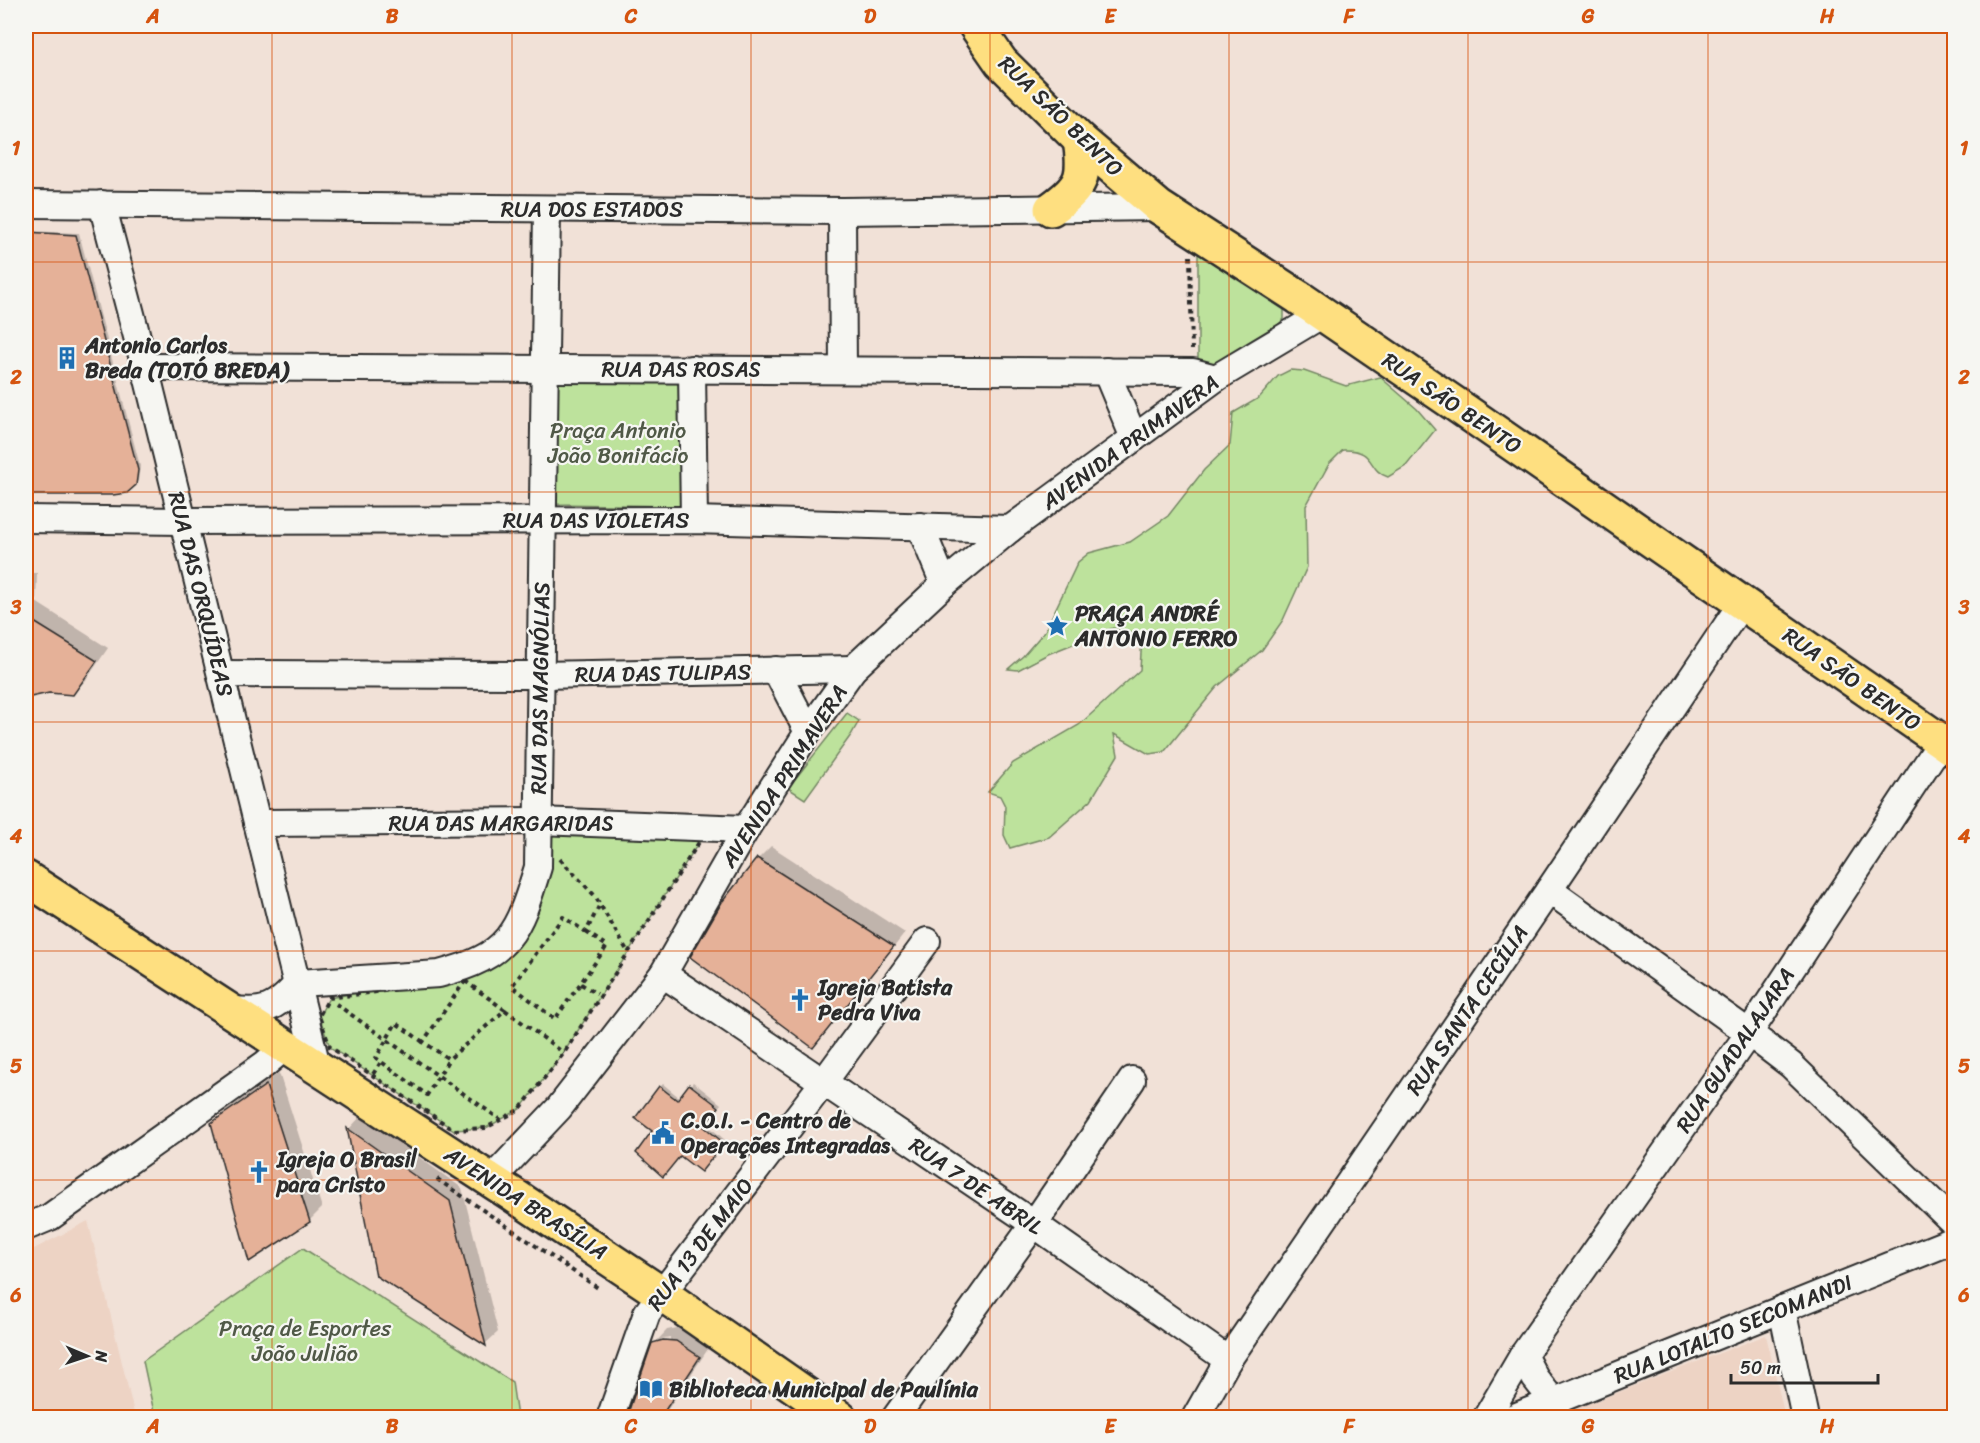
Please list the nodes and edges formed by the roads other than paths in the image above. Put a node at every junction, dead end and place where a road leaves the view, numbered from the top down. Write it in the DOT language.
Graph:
graph roads {
  1 [pos="975,26"];
  2 [pos="1080,140"];
  3 [pos="26,204"];
  4 [pos="102,204"];
  5 [pos="1160,207"];
  6 [pos="547,209"];
  7 [pos="1052,209"];
  8 [pos="842,211"];
  9 [pos="1323,314"];
  10 [pos="145,367"];
  11 [pos="545,368"];
  12 [pos="692,369"];
  13 [pos="843,370"];
  14 [pos="1106,371"];
  15 [pos="1204,375"];
  16 [pos="1134,438"];
  17 [pos="26,519"];
  18 [pos="542,519"];
  19 [pos="694,520"];
  20 [pos="182,521"];
  21 [pos="920,526"];
  22 [pos="1010,529"];
  23 [pos="944,584"];
  24 [pos="1742,603"];
  25 [pos="853,669"];
  26 [pos="776,670"];
  27 [pos="222,674"];
  28 [pos="540,675"];
  29 [pos="808,732"];
  30 [pos="1948,746"];
  31 [pos="257,823"];
  32 [pos="544,827"];
  33 [pos="746,829"];
  34 [pos="26,878"];
  35 [pos="1549,890"];
  36 [pos="927,941"];
  37 [pos="663,974"];
  38 [pos="297,983"];
  39 [pos="229,1009"];
  40 [pos="1749,1033"];
  41 [pos="286,1046"];
  42 [pos="317,1066"];
  43 [pos="1132,1080"];
  44 [pos="823,1083"];
  45 [pos="491,1180"];
  46 [pos="1954,1223"];
  47 [pos="1034,1224"];
  48 [pos="26,1227"];
  49 [pos="1954,1240"];
  50 [pos="662,1294"];
  51 [pos="1782,1309"];
  52 [pos="1523,1355"];
  53 [pos="1228,1360"];
  54 [pos="1553,1401"];
  55 [pos="610,1418"];
  56 [pos="840,1418"];
  57 [pos="895,1418"];
  58 [pos="1195,1418"];
  59 [pos="1486,1418"];
  60 [pos="1512,1418"];
  61 [pos="1805,1418"];
  1 -- 2 [label="main road, RUA SÃO BENTO"];
  2 -- 5 [label="main road, RUA SÃO BENTO"];
  2 -- 7 [label="main road"];
  3 -- 4 [label="street, RUA DOS ESTADOS"];
  4 -- 6 [label="street, RUA DOS ESTADOS"];
  4 -- 10 [label="street, RUA DAS ORQUÍDEAS"];
  5 -- 7 [label="street, RUA DOS ESTADOS"];
  5 -- 9 [label="main road, RUA SÃO BENTO"];
  6 -- 8 [label="street, RUA DOS ESTADOS"];
  6 -- 11 [label="street, RUA DAS MAGNÓLIAS"];
  7 -- 8 [label="street, RUA DOS ESTADOS"];
  8 -- 13 [label="street"];
  9 -- 15 [label="street, AVENIDA PRIMAVERA"];
  9 -- 24 [label="main road, RUA SÃO BENTO"];
  10 -- 11 [label="street, RUA DAS ROSAS"];
  10 -- 20 [label="street, RUA DAS ORQUÍDEAS"];
  11 -- 12 [label="street, RUA DAS ROSAS"];
  11 -- 18 [label="street, RUA DAS MAGNÓLIAS"];
  12 -- 13 [label="street, RUA DAS ROSAS"];
  12 -- 19 [label="street"];
  13 -- 14 [label="street, RUA DAS ROSAS"];
  14 -- 15 [label="street, RUA DAS ROSAS"];
  14 -- 16 [label="street"];
  15 -- 16 [label="street, AVENIDA PRIMAVERA"];
  16 -- 22 [label="street, AVENIDA PRIMAVERA"];
  17 -- 20 [label="street, RUA DAS VIOLETAS"];
  18 -- 19 [label="street, RUA DAS VIOLETAS"];
  18 -- 20 [label="street, RUA DAS VIOLETAS"];
  18 -- 28 [label="street, RUA DAS MAGNÓLIAS"];
  19 -- 21 [label="street, RUA DAS VIOLETAS"];
  20 -- 27 [label="street, RUA DAS ORQUÍDEAS"];
  21 -- 22 [label="street, RUA DAS VIOLETAS"];
  21 -- 23 [label="street"];
  22 -- 23 [label="street, AVENIDA PRIMAVERA"];
  23 -- 25 [label="street, AVENIDA PRIMAVERA"];
  24 -- 30 [label="main road, RUA SÃO BENTO"];
  24 -- 35 [label="street, RUA SANTA CECÍLIA"];
  25 -- 26 [label="street, RUA DAS TULIPAS"];
  25 -- 29 [label="street, AVENIDA PRIMAVERA"];
  26 -- 28 [label="street, RUA DAS TULIPAS"];
  26 -- 29 [label="street"];
  27 -- 28 [label="street, RUA DAS TULIPAS"];
  27 -- 31 [label="street, RUA DAS ORQUÍDEAS"];
  28 -- 32 [label="street, RUA DAS MAGNÓLIAS"];
  29 -- 33 [label="street, AVENIDA PRIMAVERA"];
  30 -- 40 [label="street, RUA GUADALAJARA"];
  31 -- 32 [label="street, RUA DAS MARGARIDAS"];
  31 -- 38 [label="street, RUA DAS ORQUÍDEAS"];
  32 -- 33 [label="street, RUA DAS MARGARIDAS"];
  32 -- 38 [label="street, RUA DAS MAGNÓLIAS"];
  33 -- 37 [label="street, AVENIDA PRIMAVERA"];
  34 -- 39 [label="main road, AVENIDA BRASÍLIA"];
  35 -- 40 [label="street"];
  35 -- 53 [label="street, RUA SANTA CECÍLIA"];
  36 -- 44 [label="street, RUA 13 DE MAIO"];
  37 -- 44 [label="street, RUA 7 DE ABRIL"];
  37 -- 45 [label="street, AVENIDA PRIMAVERA"];
  38 -- 39 [label="street"];
  38 -- 42 [label="street, RUA DAS ORQUÍDEAS"];
  39 -- 41 [label="main road, AVENIDA BRASÍLIA"];
  40 -- 46 [label="street"];
  40 -- 52 [label="street, RUA GUADALAJARA"];
  41 -- 42 [label="main road, AVENIDA BRASÍLIA"];
  41 -- 48 [label="street"];
  42 -- 45 [label="main road, AVENIDA BRASÍLIA"];
  43 -- 47 [label="street"];
  44 -- 47 [label="street, RUA 7 DE ABRIL"];
  44 -- 50 [label="street, RUA 13 DE MAIO"];
  45 -- 50 [label="main road, AVENIDA BRASÍLIA"];
  47 -- 53 [label="street, RUA 7 DE ABRIL"];
  47 -- 57 [label="street"];
  49 -- 51 [label="street, RUA LOTALTO SECOMANDI"];
  50 -- 55 [label="street, RUA 13 DE MAIO"];
  50 -- 56 [label="main road, AVENIDA BRASÍLIA"];
  51 -- 54 [label="street, RUA LOTALTO SECOMANDI"];
  51 -- 61 [label="street"];
  52 -- 54 [label="street"];
  52 -- 59 [label="street, RUA GUADALAJARA"];
  53 -- 58 [label="street, RUA SANTA CECÍLIA"];
  54 -- 60 [label="street, RUA LOTALTO SECOMANDI"];
}
